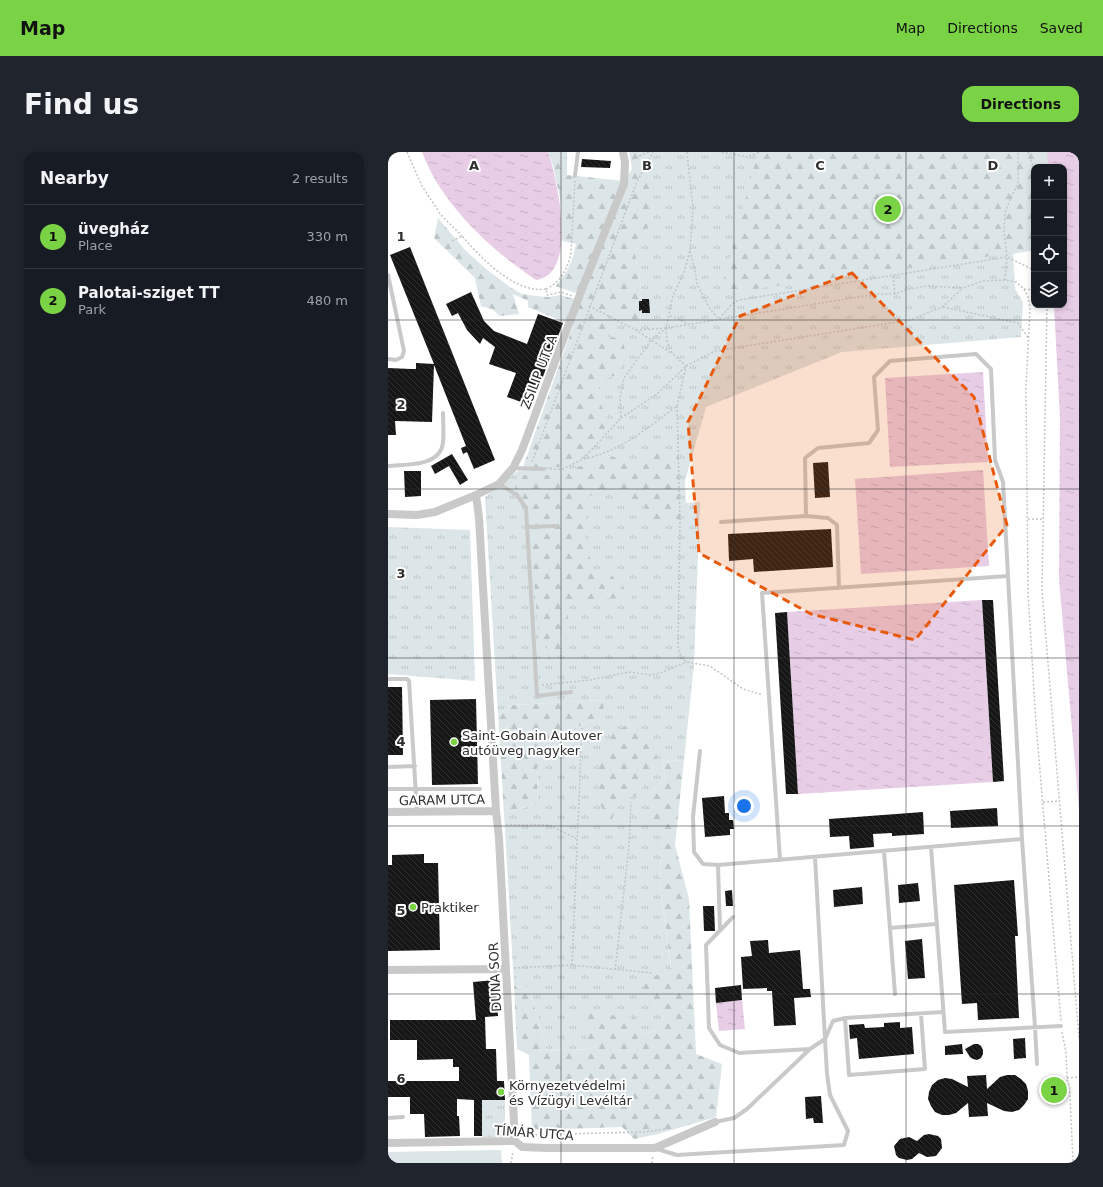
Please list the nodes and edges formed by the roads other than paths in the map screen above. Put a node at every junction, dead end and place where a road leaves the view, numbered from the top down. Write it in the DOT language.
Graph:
graph roads {
  1 [pos="578,152"];
  2 [pos="623,152"];
  3 [pos="575,176"];
  4 [pos="388,275"];
  5 [pos="388,360"];
  6 [pos="443,413"];
  7 [pos="388,466"];
  8 [pos="513,468"];
  9 [pos="544,469"];
  10 [pos="499,484"];
  11 [pos="476,495"];
  12 [pos="388,514"];
  13 [pos="806,516"];
  14 [pos="720,522"];
  15 [pos="556,526"];
  16 [pos="527,527"];
  17 [pos="1008,576"];
  18 [pos="839,588"];
  19 [pos="388,679"];
  20 [pos="571,692"];
  21 [pos="700,751"];
  22 [pos="415,766"];
  23 [pos="388,767"];
  24 [pos="388,789"];
  25 [pos="416,789"];
  26 [pos="480,789"];
  27 [pos="496,811"];
  28 [pos="388,812"];
  29 [pos="418,812"];
  30 [pos="1022,839"];
  31 [pos="931,847"];
  32 [pos="884,851"];
  33 [pos="815,857"];
  34 [pos="780,860"];
  35 [pos="718,866"];
  36 [pos="733,916"];
  37 [pos="936,924"];
  38 [pos="890,928"];
  39 [pos="720,930"];
  40 [pos="506,969"];
  41 [pos="388,970"];
  42 [pos="895,994"];
  43 [pos="943,1012"];
  44 [pos="921,1014"];
  45 [pos="845,1018"];
  46 [pos="1061,1026"];
  47 [pos="1035,1027"];
  48 [pos="825,1039"];
  49 [pos="810,1049"];
  50 [pos="1037,1064"];
  51 [pos="403,1117"];
  52 [pos="388,1118"];
  53 [pos="715,1122"];
  54 [pos="515,1138"];
  55 [pos="388,1143"];
  56 [pos="655,1148"];
  1 -- 3 [label="lane"];
  2 -- 8 [label="street, ZSILIP UTCA"];
  4 -- 5 [label="lane"];
  6 -- 7 [label="lane"];
  8 -- 9 [label="lane"];
  8 -- 10 [label="street, ZSILIP UTCA"];
  10 -- 11 [label="street, ZSILIP UTCA"];
  10 -- 16 [label="lane"];
  11 -- 12 [label="street, ZSILIP UTCA"];
  11 -- 27 [label="street, DUNA SOR"];
  13 -- 14 [label="lane"];
  13 -- 17 [label="lane"];
  13 -- 18 [label="lane"];
  15 -- 16 [label="lane"];
  16 -- 20 [label="lane"];
  17 -- 18 [label="lane"];
  17 -- 30 [label="lane"];
  18 -- 34 [label="lane"];
  19 -- 22 [label="lane"];
  21 -- 35 [label="lane"];
  22 -- 23 [label="lane"];
  22 -- 25 [label="lane"];
  24 -- 25 [label="lane"];
  25 -- 26 [label="lane"];
  25 -- 29 [label="lane"];
  27 -- 29 [label="street, GARAM UTCA"];
  27 -- 40 [label="street, DUNA SOR"];
  28 -- 29 [label="street, GARAM UTCA"];
  30 -- 31 [label="lane"];
  30 -- 47 [label="lane"];
  31 -- 32 [label="lane"];
  31 -- 37 [label="lane"];
  32 -- 33 [label="lane"];
  32 -- 38 [label="lane"];
  33 -- 34 [label="lane"];
  33 -- 48 [label="lane"];
  34 -- 35 [label="lane"];
  35 -- 39 [label="lane"];
  36 -- 39 [label="lane"];
  37 -- 38 [label="lane"];
  37 -- 43 [label="lane"];
  38 -- 42 [label="lane"];
  39 -- 49 [label="lane"];
  40 -- 41 [label="street"];
  40 -- 54 [label="street, DUNA SOR"];
  43 -- 44 [label="lane"];
  43 -- 47 [label="lane"];
  44 -- 45 [label="lane"];
  44 -- 45 [label="lane"];
  45 -- 48 [label="lane"];
  46 -- 47 [label="lane"];
  47 -- 50 [label="lane"];
  48 -- 49 [label="lane"];
  48 -- 56 [label="lane"];
  49 -- 53 [label="lane"];
  51 -- 52 [label="lane"];
  53 -- 56 [label="street"];
  54 -- 55 [label="street, TÍMÁR UTCA"];
  54 -- 56 [label="street, TÍMÁR UTCA"];
}
